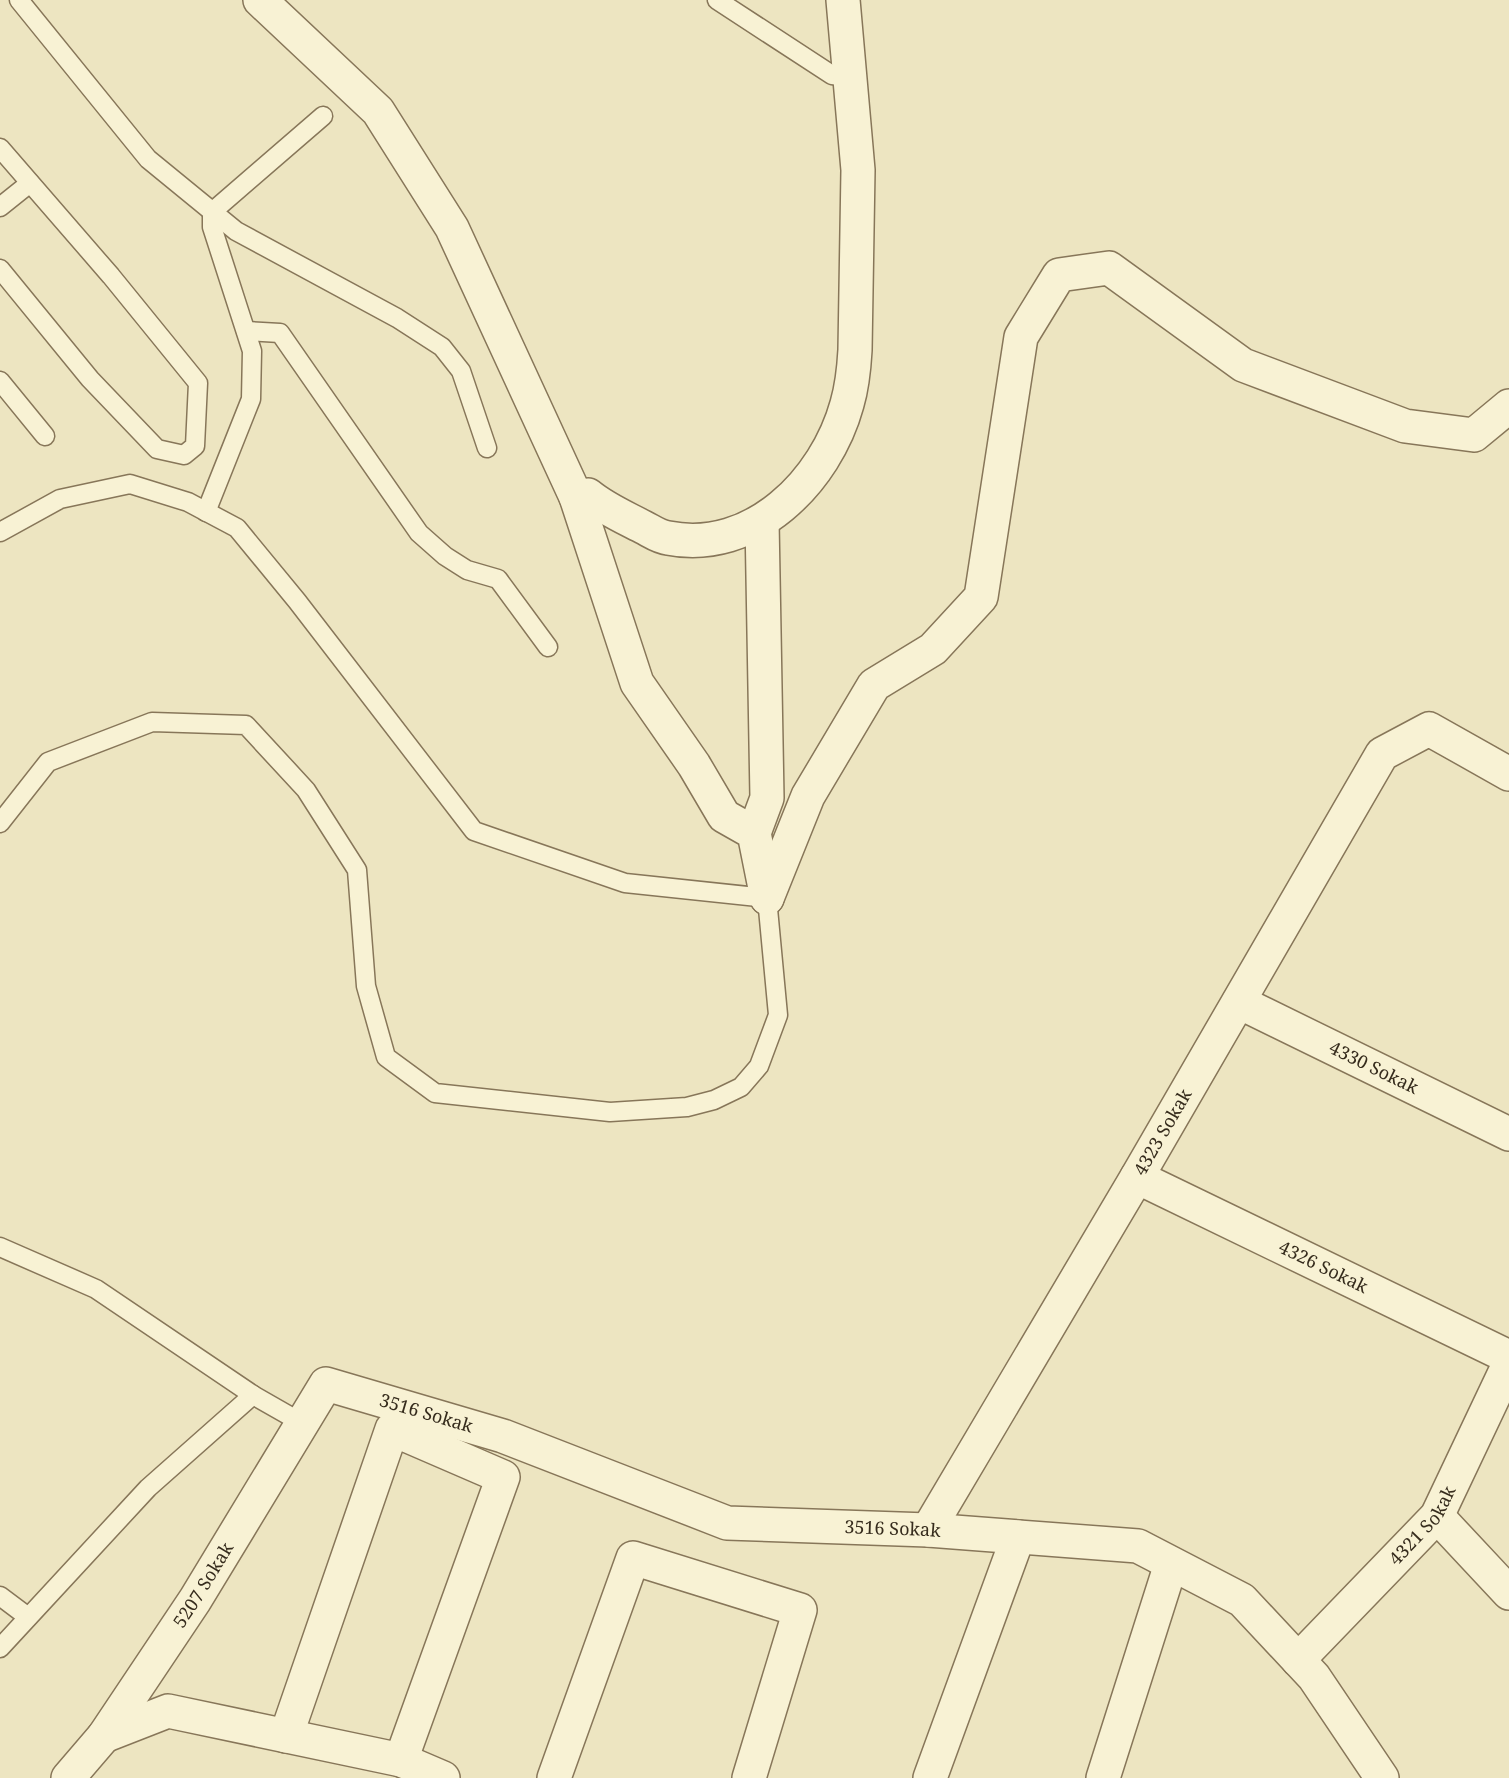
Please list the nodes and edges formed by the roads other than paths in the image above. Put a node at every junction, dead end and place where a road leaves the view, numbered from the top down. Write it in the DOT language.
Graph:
graph roads {
  1 [pos="19,0"];
  2 [pos="260,0"];
  3 [pos="717,0"];
  4 [pos="843,0"];
  5 [pos="849,77"];
  6 [pos="323,116"];
  7 [pos="0,148"];
  8 [pos="30,183"];
  9 [pos="0,207"];
  10 [pos="212,212"];
  11 [pos="0,269"];
  12 [pos="246,331"];
  13 [pos="0,381"];
  14 [pos="1509,406"];
  15 [pos="45,436"];
  16 [pos="487,448"];
  17 [pos="576,497"];
  18 [pos="206,512"];
  19 [pos="762,521"];
  20 [pos="0,532"];
  21 [pos="548,647"];
  22 [pos="1509,774"];
  23 [pos="0,823"];
  24 [pos="754,833"];
  25 [pos="767,898"];
  26 [pos="1239,1002"];
  27 [pos="1509,1134"];
  28 [pos="1137,1177"];
  29 [pos="0,1247"];
  30 [pos="1509,1357"];
  31 [pos="1509,1365"];
  32 [pos="326,1384"];
  33 [pos="254,1395"];
  34 [pos="302,1423"];
  35 [pos="1437,1516"];
  36 [pos="928,1530"];
  37 [pos="1018,1537"];
  38 [pos="1171,1564"];
  39 [pos="1509,1593"];
  40 [pos="0,1596"];
  41 [pos="28,1617"];
  42 [pos="0,1648"];
  43 [pos="1298,1659"];
  44 [pos="104,1736"];
  45 [pos="286,1736"];
  46 [pos="401,1760"];
  47 [pos="68,1778"];
  48 [pos="443,1778"];
  49 [pos="554,1778"];
  50 [pos="749,1778"];
  51 [pos="930,1778"];
  52 [pos="1103,1778"];
  53 [pos="1382,1778"];
  1 -- 10 [label="lane"];
  2 -- 17 [label="street"];
  3 -- 5 [label="lane"];
  4 -- 5 [label="street"];
  5 -- 19 [label="street"];
  6 -- 10 [label="lane"];
  7 -- 8 [label="lane"];
  8 -- 9 [label="lane"];
  8 -- 11 [label="lane"];
  10 -- 12 [label="lane"];
  10 -- 16 [label="lane"];
  12 -- 18 [label="lane"];
  12 -- 21 [label="lane"];
  13 -- 15 [label="lane"];
  14 -- 25 [label="street"];
  17 -- 19 [label="street"];
  17 -- 24 [label="street"];
  18 -- 20 [label="lane"];
  18 -- 25 [label="lane"];
  19 -- 24 [label="street"];
  22 -- 26 [label="street, 4323 Sokak"];
  23 -- 25 [label="lane"];
  24 -- 25 [label="street"];
  26 -- 27 [label="street, 4330 Sokak"];
  26 -- 28 [label="street, 4323 Sokak"];
  28 -- 30 [label="street, 4326 Sokak"];
  28 -- 36 [label="street, 4323 Sokak"];
  29 -- 33 [label="lane"];
  31 -- 35 [label="street, 4321 Sokak"];
  32 -- 34 [label="street, 5207 Sokak"];
  32 -- 36 [label="street, 3516 Sokak"];
  33 -- 34 [label="lane"];
  33 -- 41 [label="lane"];
  34 -- 44 [label="street, 5207 Sokak"];
  35 -- 39 [label="street"];
  35 -- 43 [label="street, 4321 Sokak"];
  36 -- 37 [label="street, 3516 Sokak"];
  37 -- 38 [label="street, 3516 Sokak"];
  37 -- 51 [label="street"];
  38 -- 43 [label="street, 3516 Sokak"];
  38 -- 52 [label="street"];
  40 -- 41 [label="lane"];
  41 -- 42 [label="lane"];
  43 -- 53 [label="street, 3516 Sokak"];
  44 -- 45 [label="street"];
  44 -- 47 [label="street, 5207 Sokak"];
  45 -- 46 [label="street"];
  45 -- 46 [label="street"];
  46 -- 48 [label="street"];
  49 -- 50 [label="street"];
}
